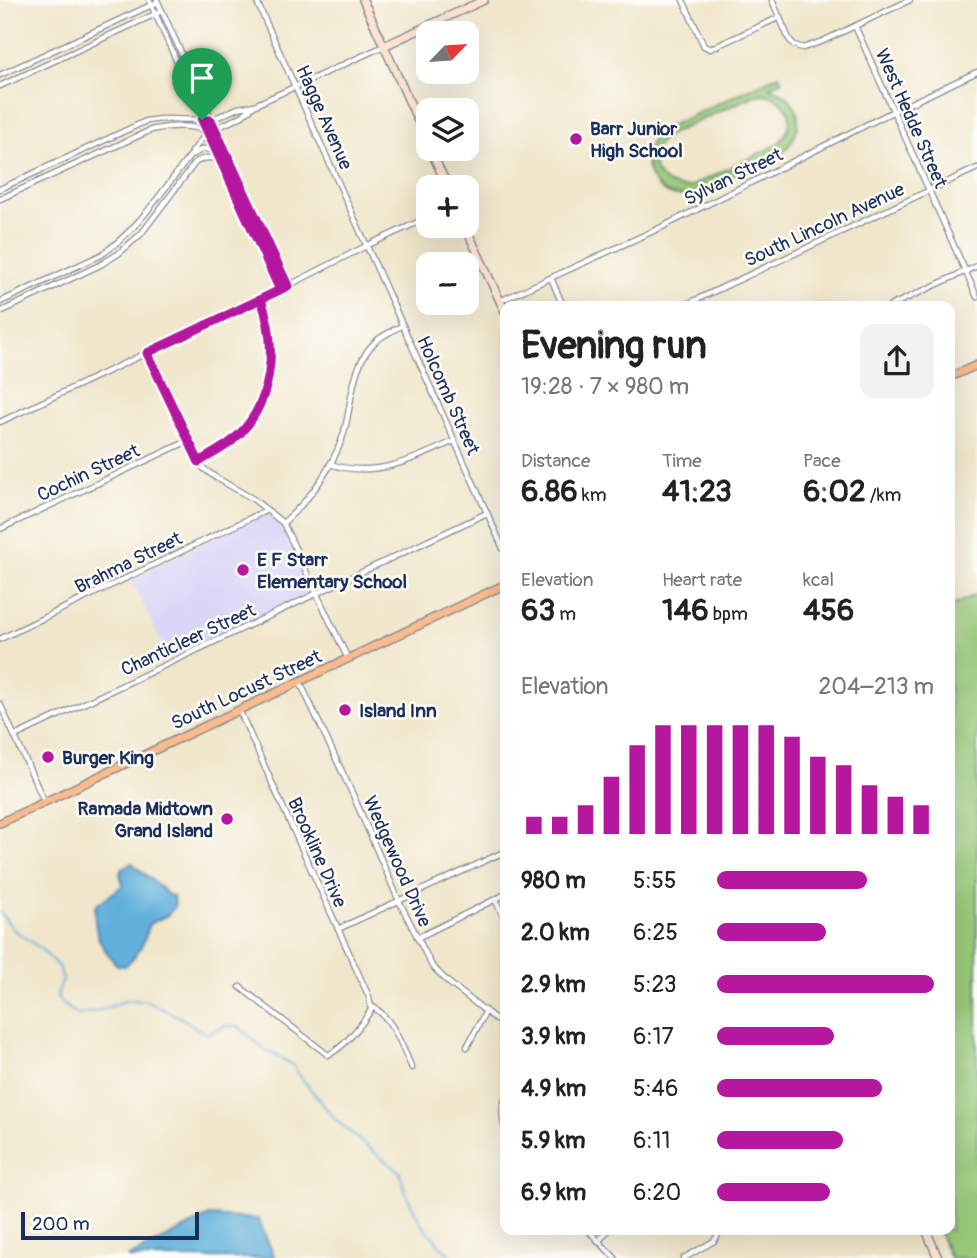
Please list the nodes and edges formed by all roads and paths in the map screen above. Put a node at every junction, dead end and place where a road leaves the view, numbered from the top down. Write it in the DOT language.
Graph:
graph roads {
  1 [pos="256,0"];
  2 [pos="363,0"];
  3 [pos="484,0"];
  4 [pos="683,0"];
  5 [pos="772,0"];
  6 [pos="910,0"];
  7 [pos="157,1"];
  8 [pos="150,3"];
  9 [pos="162,11"];
  10 [pos="155,14"];
  11 [pos="780,17"];
  12 [pos="855,26"];
  13 [pos="384,46"];
  14 [pos="977,72"];
  15 [pos="0,75"];
  16 [pos="0,86"];
  17 [pos="296,87"];
  18 [pos="255,105"];
  19 [pos="894,111"];
  20 [pos="416,116"];
  21 [pos="202,120"];
  22 [pos="211,120"];
  23 [pos="215,129"];
  24 [pos="208,132"];
  25 [pos="216,150"];
  26 [pos="226,154"];
  27 [pos="190,156"];
  28 [pos="221,160"];
  29 [pos="231,163"];
  30 [pos="977,168"];
  31 [pos="0,189"];
  32 [pos="929,190"];
  33 [pos="0,199"];
  34 [pos="416,223"];
  35 [pos="470,238"];
  36 [pos="368,245"];
  37 [pos="977,266"];
  38 [pos="965,272"];
  39 [pos="551,278"];
  40 [pos="288,286"];
  41 [pos="280,290"];
  42 [pos="977,297"];
  43 [pos="261,299"];
  44 [pos="499,301"];
  45 [pos="561,301"];
  46 [pos="694,301"];
  47 [pos="901,301"];
  48 [pos="0,302"];
  49 [pos="0,312"];
  50 [pos="403,326"];
  51 [pos="147,353"];
  52 [pos="977,365"];
  53 [pos="955,375"];
  54 [pos="0,422"];
  55 [pos="188,441"];
  56 [pos="454,441"];
  57 [pos="199,462"];
  58 [pos="330,464"];
  59 [pos="267,510"];
  60 [pos="487,513"];
  61 [pos="283,523"];
  62 [pos="0,528"];
  63 [pos="500,542"];
  64 [pos="500,587"];
  65 [pos="317,593"];
  66 [pos="0,639"];
  67 [pos="348,659"];
  68 [pos="300,681"];
  69 [pos="0,704"];
  70 [pos="239,710"];
  71 [pos="15,736"];
  72 [pos="44,802"];
  73 [pos="0,823"];
  74 [pos="500,854"];
  75 [pos="500,897"];
  76 [pos="495,900"];
  77 [pos="399,901"];
  78 [pos="500,910"];
  79 [pos="338,929"];
  80 [pos="417,938"];
  81 [pos="240,987"];
  82 [pos="370,1005"];
  83 [pos="486,1011"];
  84 [pos="500,1022"];
  85 [pos="467,1047"];
  86 [pos="412,1068"];
  87 [pos="593,1235"];
  88 [pos="603,1235"];
  89 [pos="718,1235"];
  90 [pos="928,1235"];
  91 [pos="598,1241"];
  92 [pos="615,1258"];
  93 [pos="684,1258"];
  94 [pos="938,1258"];
  1 -- 17 [label="street, Hagge Avenue"];
  2 -- 13 [label="main road"];
  3 -- 13 [label="main road"];
  4 -- 11 [label="street"];
  5 -- 11 [label="street"];
  6 -- 12 [label="street"];
  7 -- 8 [label="street"];
  7 -- 9 [label="street"];
  8 -- 10 [label="street"];
  8 -- 15 [label="street"];
  9 -- 10 [label="street"];
  9 -- 22 [label="street"];
  10 -- 16 [label="street"];
  10 -- 21 [label="street"];
  11 -- 12 [label="street"];
  12 -- 19 [label="street, West Hedde Street"];
  13 -- 17 [label="street"];
  13 -- 20 [label="main road"];
  14 -- 19 [label="street, Sylvan Street"];
  17 -- 18 [label="street"];
  17 -- 36 [label="street, Hagge Avenue"];
  18 -- 22 [label="street"];
  18 -- 23 [label="street"];
  19 -- 32 [label="street, West Hedde Street"];
  19 -- 39 [label="street, Sylvan Street"];
  21 -- 22 [label="street"];
  21 -- 24 [label="street"];
  21 -- 31 [label="street"];
  22 -- 23 [label="street"];
  22 -- 24 [label="street"];
  23 -- 24 [label="street"];
  23 -- 26 [label="street"];
  24 -- 25 [label="street"];
  24 -- 27 [label="street"];
  24 -- 33 [label="street"];
  25 -- 26 [label="street"];
  25 -- 27 [label="street"];
  25 -- 28 [label="street"];
  26 -- 29 [label="street"];
  27 -- 48 [label="street"];
  28 -- 29 [label="street"];
  28 -- 41 [label="street"];
  28 -- 49 [label="street"];
  29 -- 40 [label="street"];
  30 -- 32 [label="street, South Lincoln Avenue"];
  32 -- 38 [label="street, West Hedde Street"];
  32 -- 46 [label="street, South Lincoln Avenue"];
  34 -- 36 [label="street"];
  35 -- 44 [label="main road"];
  36 -- 40 [label="street"];
  36 -- 50 [label="street, Holcomb Street"];
  37 -- 38 [label="street"];
  38 -- 42 [label="street, West Hedde Street"];
  38 -- 47 [label="street"];
  39 -- 44 [label="street, Sylvan Street"];
  39 -- 45 [label="street"];
  40 -- 41 [label="street"];
  41 -- 43 [label="street"];
  43 -- 51 [label="street"];
  43 -- 57 [label="street"];
  50 -- 56 [label="street, Holcomb Street"];
  50 -- 58 [label="street"];
  51 -- 54 [label="street"];
  51 -- 55 [label="street"];
  52 -- 53 [label="main road"];
  55 -- 57 [label="street"];
  55 -- 62 [label="street, Cochin Street"];
  56 -- 58 [label="street"];
  56 -- 60 [label="street, Holcomb Street"];
  57 -- 59 [label="street"];
  58 -- 61 [label="street"];
  59 -- 61 [label="street"];
  59 -- 66 [label="street, Brahma Street"];
  60 -- 63 [label="street, Holcomb Street"];
  60 -- 65 [label="street, Chanticleer Street"];
  61 -- 65 [label="street"];
  64 -- 67 [label="main road, South Locust Street"];
  65 -- 67 [label="street"];
  65 -- 71 [label="street, Chanticleer Street"];
  67 -- 68 [label="main road, South Locust Street"];
  68 -- 70 [label="main road, South Locust Street"];
  68 -- 77 [label="street, Wedgewood Drive"];
  69 -- 71 [label="street"];
  70 -- 72 [label="main road, South Locust Street"];
  70 -- 79 [label="street, Brookline Drive"];
  71 -- 72 [label="street"];
  72 -- 73 [label="main road, South Locust Street"];
  74 -- 77 [label="street"];
  75 -- 76 [label="street"];
  76 -- 78 [label="street"];
  76 -- 80 [label="street"];
  77 -- 79 [label="street"];
  77 -- 80 [label="street, Wedgewood Drive"];
  79 -- 82 [label="street, Brookline Drive"];
  80 -- 83 [label="street, Wedgewood Drive"];
  81 -- 82 [label="street"];
  82 -- 86 [label="street"];
  83 -- 84 [label="street, Wedgewood Drive"];
  83 -- 85 [label="street"];
  87 -- 91 [label="street"];
  88 -- 91 [label="street"];
  89 -- 93 [label="street"];
  90 -- 94 [label="main road"];
  91 -- 92 [label="street"];
}
